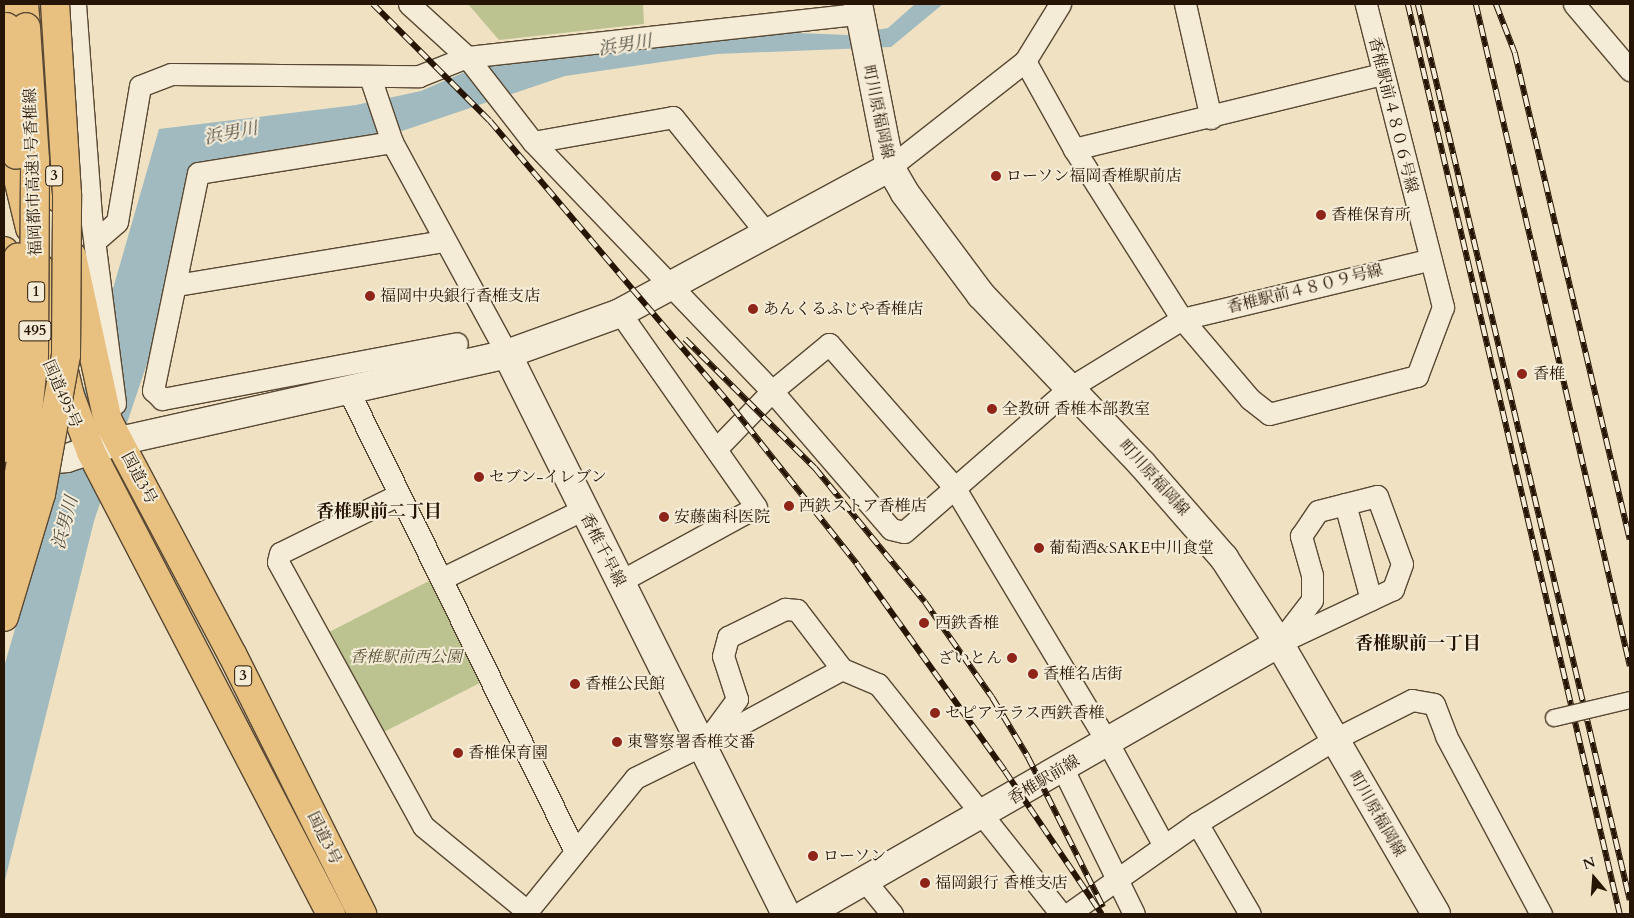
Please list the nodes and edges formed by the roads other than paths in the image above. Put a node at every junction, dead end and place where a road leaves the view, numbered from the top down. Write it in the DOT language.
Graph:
graph roads {
  1 [pos="55,4"];
  2 [pos="75,4"];
  3 [pos="409,4"];
  4 [pos="1060,4"];
  5 [pos="1185,4"];
  6 [pos="1366,4"];
  7 [pos="1574,4"];
  8 [pos="18,13"];
  9 [pos="859,14"];
  10 [pos="466,57"];
  11 [pos="1025,61"];
  12 [pos="1630,70"];
  13 [pos="1382,74"];
  14 [pos="370,76"];
  15 [pos="1211,118"];
  16 [pos="4,121"];
  17 [pos="392,142"];
  18 [pos="533,142"];
  19 [pos="1074,149"];
  20 [pos="890,167"];
  21 [pos="767,234"];
  22 [pos="95,241"];
  23 [pos="444,241"];
  24 [pos="4,250"];
  25 [pos="1428,260"];
  26 [pos="177,285"];
  27 [pos="668,288"];
  28 [pos="620,313"];
  29 [pos="1182,319"];
  30 [pos="100,338"];
  31 [pos="456,343"];
  32 [pos="507,354"];
  33 [pos="1070,387"];
  34 [pos="348,390"];
  35 [pos="772,391"];
  36 [pos="68,403"];
  37 [pos="119,441"];
  38 [pos="716,449"];
  39 [pos="79,455"];
  40 [pos="4,461"];
  41 [pos="954,487"];
  42 [pos="398,496"];
  43 [pos="1345,504"];
  44 [pos="582,510"];
  45 [pos="4,555"];
  46 [pos="443,578"];
  47 [pos="619,582"];
  48 [pos="1371,600"];
  49 [pos="4,617"];
  50 [pos="1279,643"];
  51 [pos="842,669"];
  52 [pos="1630,700"];
  53 [pos="1554,718"];
  54 [pos="1335,739"];
  55 [pos="1108,743"];
  56 [pos="704,744"];
  57 [pos="1062,769"];
  58 [pos="982,817"];
  59 [pos="1197,823"];
  60 [pos="1163,844"];
  61 [pos="574,849"];
  62 [pos="1115,877"];
  63 [pos="865,881"];
  64 [pos="526,913"];
  65 [pos="331,914"];
  66 [pos="362,914"];
  67 [pos="786,914"];
  68 [pos="806,914"];
  69 [pos="892,914"];
  70 [pos="1061,914"];
  71 [pos="1068,914"];
  72 [pos="1134,914"];
  73 [pos="1250,914"];
  74 [pos="1436,914"];
  75 [pos="1542,914"];
  1 -- 49 [label="highway, bridge"];
  2 -- 22 [label="street"];
  3 -- 10 [label="street"];
  4 -- 11 [label="street"];
  5 -- 15 [label="street"];
  6 -- 13 [label="street, 香椎駅前４８０６号線"];
  7 -- 12 [label="street"];
  8 -- 30 [label="highway, 国道3号 / 3"];
  8 -- 40 [label="highway, 福岡都市高速1号香椎線 / 1, bridge"];
  8 -- 45 [label="highway, 福岡都市高速1号香椎線 / 1, bridge"];
  9 -- 10 [label="street"];
  9 -- 20 [label="main road, 町川原福岡線"];
  10 -- 14 [label="street"];
  10 -- 18 [label="street"];
  11 -- 19 [label="street"];
  11 -- 20 [label="street"];
  13 -- 15 [label="street"];
  13 -- 25 [label="street, 香椎駅前４８０６号線"];
  14 -- 17 [label="street"];
  14 -- 22 [label="street"];
  15 -- 19 [label="street"];
  16 -- 36 [label="highway, 国道3号 / 3"];
  17 -- 23 [label="street"];
  17 -- 26 [label="street"];
  18 -- 21 [label="street"];
  18 -- 27 [label="street"];
  19 -- 29 [label="street"];
  20 -- 21 [label="main road"];
  20 -- 33 [label="main road, 町川原福岡線"];
  21 -- 27 [label="main road"];
  22 -- 30 [label="street"];
  23 -- 26 [label="street"];
  23 -- 32 [label="street"];
  24 -- 36 [label="highway, 国道495号 / 495"];
  25 -- 29 [label="street, 香椎駅前４８０９号線"];
  25 -- 29 [label="street, 香椎駅前４８０６号線"];
  26 -- 31 [label="street"];
  27 -- 28 [label="main road"];
  27 -- 35 [label="street"];
  28 -- 32 [label="main road"];
  28 -- 38 [label="street"];
  29 -- 33 [label="street"];
  30 -- 37 [label="highway, 国道3号 / 3"];
  32 -- 34 [label="main road"];
  32 -- 44 [label="main road, 香椎千早線"];
  33 -- 41 [label="street"];
  33 -- 50 [label="main road, 町川原福岡線"];
  34 -- 37 [label="main road"];
  34 -- 42 [label="street"];
  35 -- 38 [label="street"];
  35 -- 41 [label="street"];
  35 -- 41 [label="street"];
  36 -- 39 [label="highway, 国道3号 / 3"];
  37 -- 39 [label="main road"];
  37 -- 66 [label="highway, 国道3号 / 3"];
  38 -- 47 [label="street"];
  39 -- 40 [label="main road"];
  39 -- 65 [label="highway, 国道3号 / 3"];
  41 -- 55 [label="street"];
  42 -- 46 [label="street"];
  42 -- 64 [label="street"];
  43 -- 48 [label="street"];
  43 -- 48 [label="street"];
  43 -- 50 [label="street"];
  44 -- 46 [label="street"];
  44 -- 47 [label="main road, 香椎千早線"];
  46 -- 61 [label="street"];
  47 -- 56 [label="main road, 香椎千早線"];
  48 -- 50 [label="street"];
  50 -- 54 [label="main road, 町川原福岡線"];
  50 -- 55 [label="main road, 香椎駅前線"];
  51 -- 56 [label="street"];
  51 -- 56 [label="street"];
  51 -- 58 [label="street"];
  52 -- 53 [label="street, bridge"];
  54 -- 59 [label="street"];
  54 -- 74 [label="main road, 町川原福岡線"];
  54 -- 75 [label="street"];
  55 -- 57 [label="main road, 香椎駅前線"];
  55 -- 60 [label="street"];
  56 -- 61 [label="street"];
  56 -- 67 [label="main road, 香椎千早線"];
  57 -- 58 [label="main road, 香椎駅前線"];
  57 -- 62 [label="street"];
  58 -- 63 [label="main road, 香椎駅前線"];
  58 -- 70 [label="street"];
  59 -- 60 [label="street"];
  59 -- 73 [label="street"];
  60 -- 62 [label="street"];
  61 -- 64 [label="street"];
  62 -- 71 [label="street"];
  62 -- 72 [label="street"];
  63 -- 68 [label="main road, 香椎駅前線"];
  63 -- 69 [label="street"];
}
